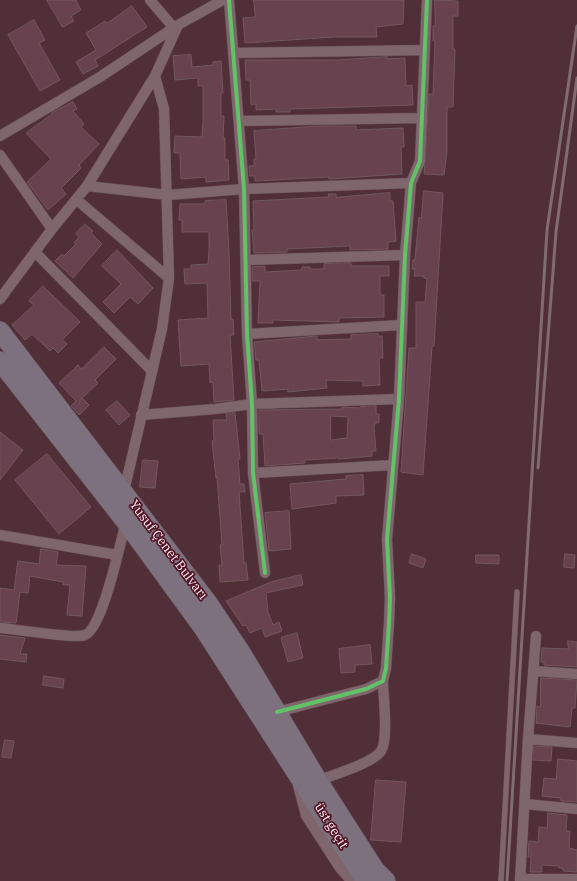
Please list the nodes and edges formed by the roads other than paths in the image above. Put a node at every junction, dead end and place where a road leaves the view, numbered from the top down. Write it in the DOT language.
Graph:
graph roads {
  1 [pos="150,0"];
  2 [pos="223,0"];
  3 [pos="228,0"];
  4 [pos="427,0"];
  5 [pos="176,27"];
  6 [pos="425,50"];
  7 [pos="233,53"];
  8 [pos="155,76"];
  9 [pos="422,118"];
  10 [pos="239,121"];
  11 [pos="0,136"];
  12 [pos="0,155"];
  13 [pos="411,183"];
  14 [pos="87,186"];
  15 [pos="244,189"];
  16 [pos="168,194"];
  17 [pos="77,200"];
  18 [pos="52,229"];
  19 [pos="35,252"];
  20 [pos="405,255"];
  21 [pos="246,260"];
  22 [pos="169,278"];
  23 [pos="0,299"];
  24 [pos="401,326"];
  25 [pos="0,332"];
  26 [pos="247,334"];
  27 [pos="0,361"];
  28 [pos="152,371"];
  29 [pos="399,399"];
  30 [pos="252,404"];
  31 [pos="141,415"];
  32 [pos="393,465"];
  33 [pos="253,473"];
  34 [pos="124,491"];
  35 [pos="126,522"];
  36 [pos="0,535"];
  37 [pos="117,555"];
  38 [pos="265,573"];
  39 [pos="517,592"];
  40 [pos="0,628"];
  41 [pos="536,636"];
  42 [pos="533,671"];
  43 [pos="577,674"];
  44 [pos="383,681"];
  45 [pos="277,712"];
  46 [pos="528,739"];
  47 [pos="577,743"];
  48 [pos="296,771"];
  49 [pos="318,781"];
  50 [pos="525,804"];
  51 [pos="577,809"];
  52 [pos="577,879"];
  53 [pos="520,880"];
  54 [pos="354,881"];
  55 [pos="366,881"];
  56 [pos="386,881"];
  57 [pos="392,881"];
  58 [pos="501,881"];
  1 -- 5 [label="street"];
  2 -- 5 [label="street"];
  3 -- 7 [label="street"];
  4 -- 6 [label="street"];
  5 -- 8 [label="street"];
  5 -- 11 [label="street"];
  6 -- 7 [label="street"];
  6 -- 9 [label="street"];
  7 -- 10 [label="street"];
  8 -- 14 [label="street"];
  8 -- 16 [label="street"];
  9 -- 10 [label="street"];
  9 -- 13 [label="street"];
  10 -- 15 [label="street"];
  12 -- 18 [label="street"];
  13 -- 15 [label="street"];
  13 -- 20 [label="street"];
  14 -- 16 [label="street"];
  14 -- 17 [label="street"];
  15 -- 16 [label="street"];
  15 -- 21 [label="street"];
  16 -- 22 [label="street"];
  17 -- 18 [label="street"];
  17 -- 22 [label="street"];
  18 -- 19 [label="street"];
  19 -- 23 [label="street"];
  19 -- 28 [label="street"];
  20 -- 21 [label="street"];
  20 -- 24 [label="street"];
  21 -- 26 [label="street"];
  22 -- 28 [label="street"];
  24 -- 26 [label="street"];
  24 -- 29 [label="street"];
  25 -- 34 [label="highway, Yusuf Çenet Bulvarı"];
  26 -- 30 [label="street"];
  27 -- 35 [label="highway, Yusuf Çenet Bulvarı"];
  28 -- 31 [label="street"];
  29 -- 30 [label="street"];
  29 -- 32 [label="street"];
  30 -- 31 [label="street"];
  30 -- 33 [label="street"];
  31 -- 34 [label="street"];
  32 -- 33 [label="street"];
  32 -- 44 [label="street"];
  33 -- 38 [label="street"];
  34 -- 45 [label="highway, Yusuf Çenet Bulvarı"];
  35 -- 37 [label="street"];
  35 -- 48 [label="highway, Yusuf Çenet Bulvarı"];
  36 -- 37 [label="street"];
  37 -- 40 [label="street"];
  39 -- 58 [label="lane"];
  41 -- 42 [label="street"];
  42 -- 43 [label="street"];
  42 -- 46 [label="street"];
  44 -- 45 [label="street"];
  44 -- 49 [label="street"];
  45 -- 49 [label="highway, Yusuf Çenet Bulvarı"];
  46 -- 47 [label="street"];
  46 -- 50 [label="street"];
  48 -- 54 [label="street"];
  48 -- 55 [label="highway, üst geçit"];
  49 -- 56 [label="highway, Yusuf Çenet Bulvarı"];
  49 -- 57 [label="street"];
  50 -- 51 [label="street"];
  50 -- 53 [label="street"];
  52 -- 53 [label="street"];
}
